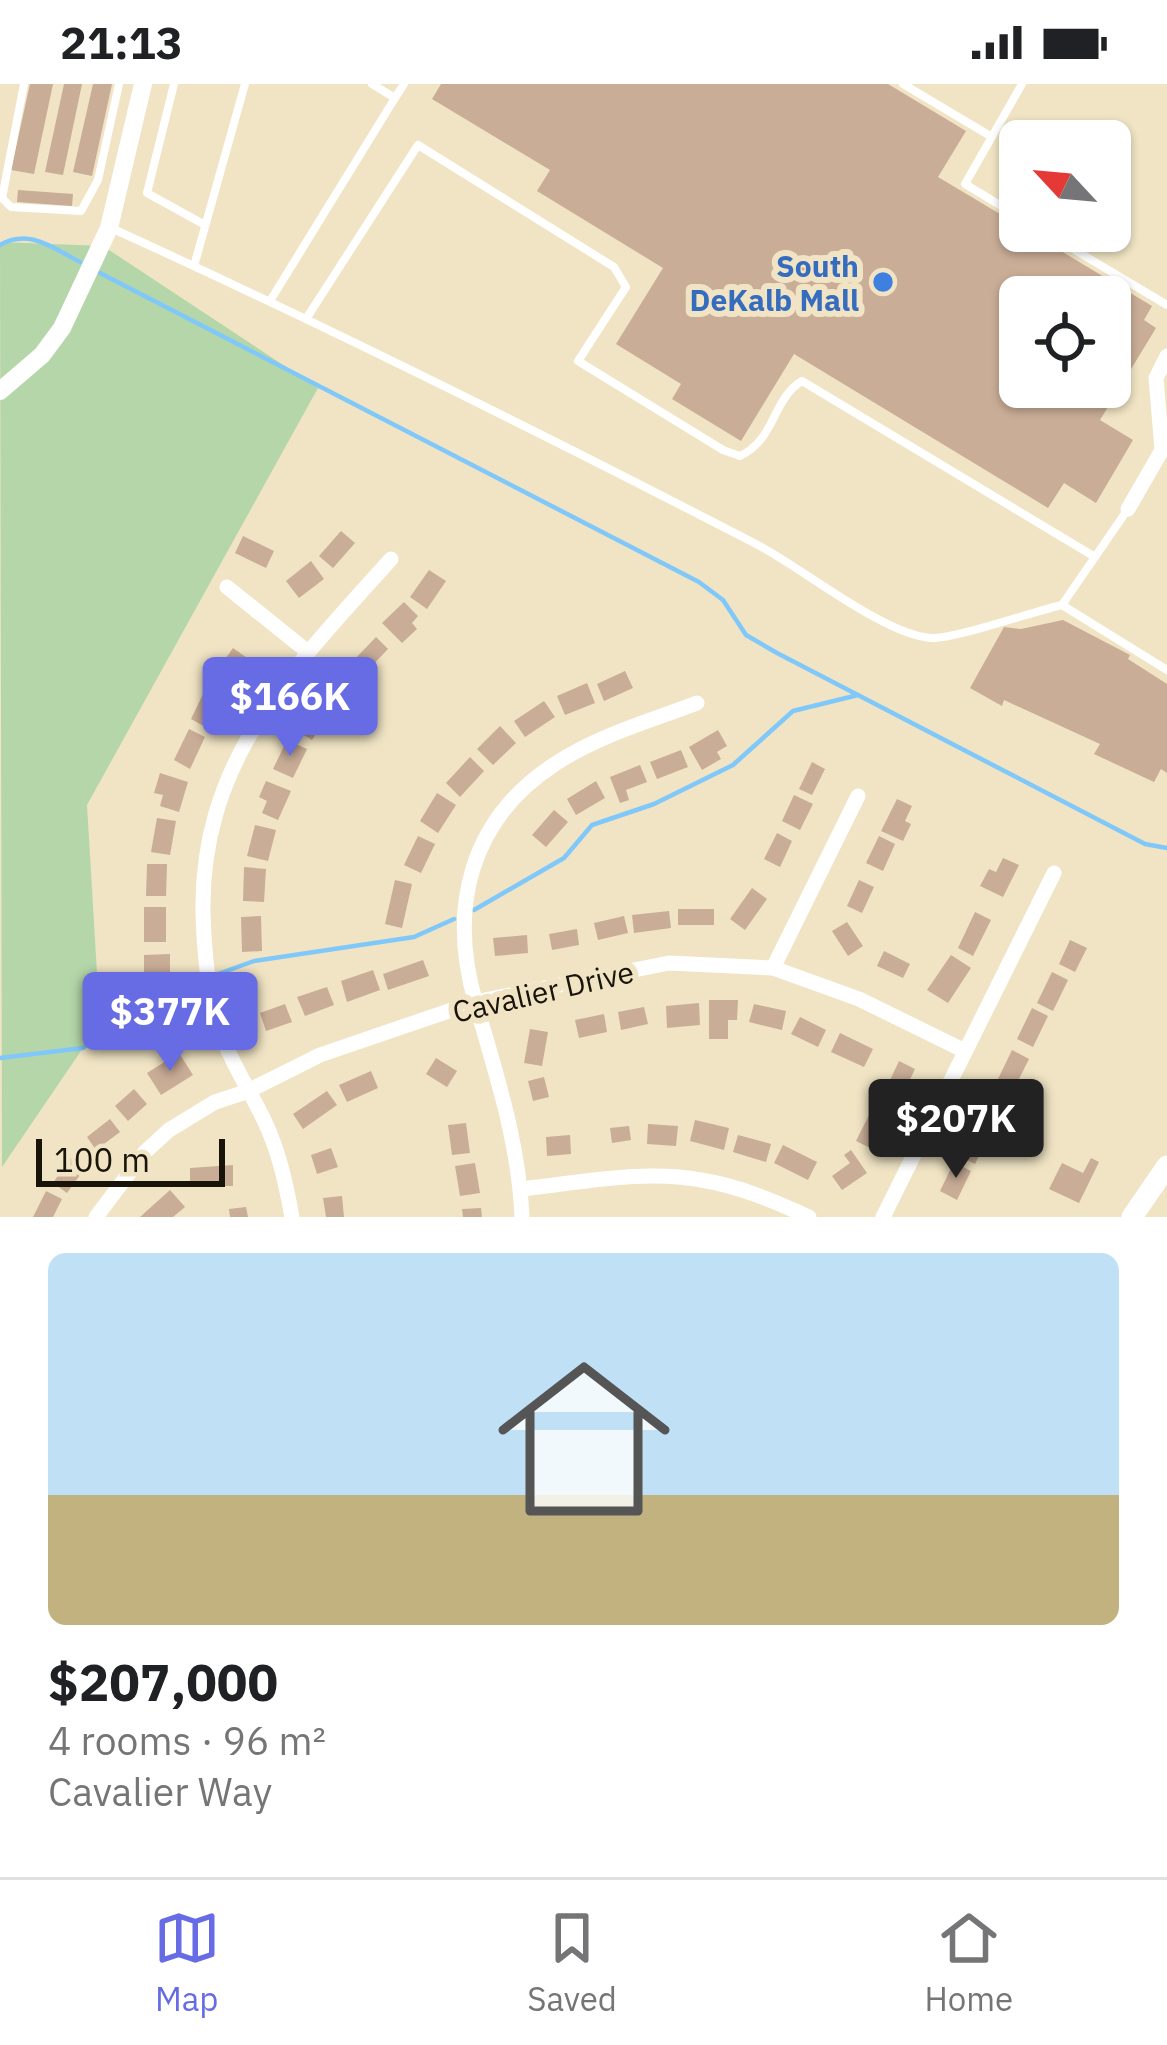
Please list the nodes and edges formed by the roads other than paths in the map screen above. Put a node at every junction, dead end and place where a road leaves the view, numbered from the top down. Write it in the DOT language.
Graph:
graph roads {
  1 [pos="24,84"];
  2 [pos="119,84"];
  3 [pos="143,84"];
  4 [pos="174,84"];
  5 [pos="245,84"];
  6 [pos="372,84"];
  7 [pos="404,84"];
  8 [pos="903,84"];
  9 [pos="1022,84"];
  10 [pos="395,98"];
  11 [pos="992,137"];
  12 [pos="999,204"];
  13 [pos="205,225"];
  14 [pos="109,228"];
  15 [pos="1078,252"];
  16 [pos="194,266"];
  17 [pos="270,301"];
  18 [pos="1167,305"];
  19 [pos="306,319"];
  20 [pos="1167,356"];
  21 [pos="0,391"];
  22 [pos="1128,509"];
  23 [pos="1095,557"];
  24 [pos="391,559"];
  25 [pos="227,587"];
  26 [pos="1062,605"];
  27 [pos="308,652"];
  28 [pos="1167,670"];
  29 [pos="697,703"];
  30 [pos="858,796"];
  31 [pos="1054,872"];
  32 [pos="773,968"];
  33 [pos="475,1002"];
  34 [pos="965,1051"];
  35 [pos="246,1092"];
  36 [pos="1167,1166"];
  37 [pos="521,1190"];
  38 [pos="96,1217"];
  39 [pos="292,1217"];
  40 [pos="522,1217"];
  41 [pos="808,1217"];
  42 [pos="883,1217"];
  43 [pos="1132,1217"];
  1 -- 2 [label="lane"];
  3 -- 14 [label="street"];
  4 -- 13 [label="lane"];
  5 -- 13 [label="lane"];
  6 -- 10 [label="lane"];
  7 -- 10 [label="lane"];
  8 -- 11 [label="lane"];
  9 -- 11 [label="lane"];
  10 -- 17 [label="lane"];
  11 -- 12 [label="lane"];
  13 -- 16 [label="lane"];
  14 -- 16 [label="lane"];
  14 -- 21 [label="street"];
  15 -- 18 [label="lane"];
  16 -- 17 [label="lane"];
  17 -- 19 [label="lane"];
  19 -- 23 [label="lane"];
  19 -- 26 [label="lane"];
  20 -- 22 [label="street"];
  22 -- 23 [label="lane"];
  23 -- 26 [label="lane"];
  24 -- 27 [label="street"];
  25 -- 27 [label="street"];
  26 -- 28 [label="lane"];
  27 -- 35 [label="street"];
  29 -- 33 [label="street"];
  30 -- 32 [label="street"];
  31 -- 34 [label="street"];
  32 -- 33 [label="street, Cavalier Drive"];
  32 -- 34 [label="street, Cavalier Drive"];
  33 -- 35 [label="street, Cavalier Drive"];
  33 -- 37 [label="street"];
  34 -- 42 [label="street"];
  35 -- 38 [label="street, Cavalier Drive"];
  35 -- 39 [label="street"];
  36 -- 43 [label="main road"];
  37 -- 40 [label="street"];
  37 -- 41 [label="street"];
}
